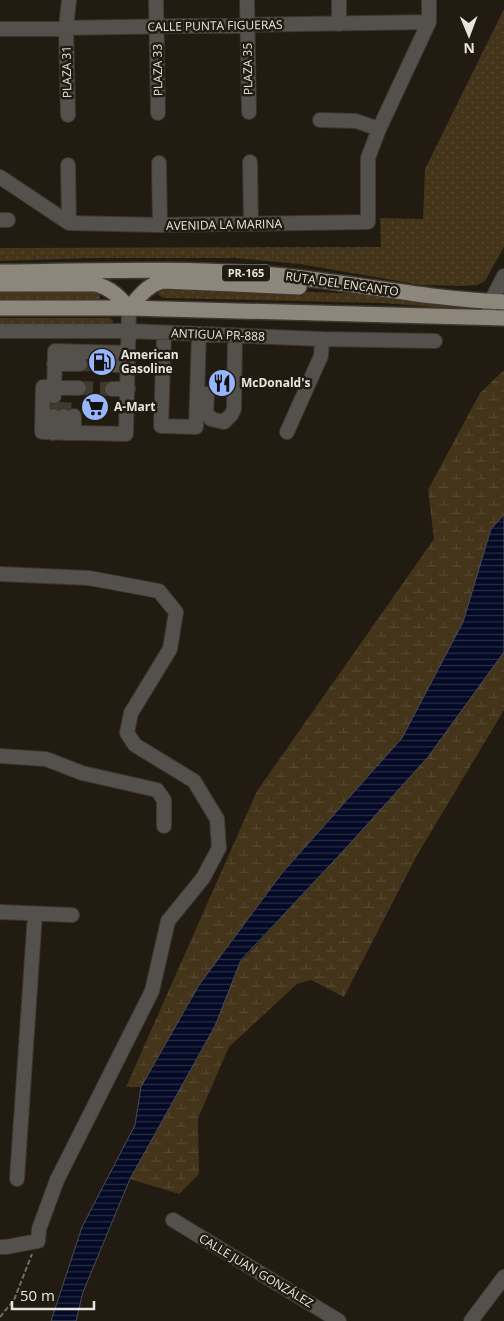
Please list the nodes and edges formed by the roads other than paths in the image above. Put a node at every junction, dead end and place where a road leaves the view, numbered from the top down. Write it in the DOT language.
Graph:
graph roads {
  1 [pos="69,0"];
  2 [pos="156,0"];
  3 [pos="248,0"];
  4 [pos="338,0"];
  5 [pos="429,0"];
  6 [pos="429,22"];
  7 [pos="339,24"];
  8 [pos="248,25"];
  9 [pos="157,27"];
  10 [pos="66,28"];
  11 [pos="0,29"];
  12 [pos="249,112"];
  13 [pos="158,113"];
  14 [pos="68,115"];
  15 [pos="320,120"];
  16 [pos="379,129"];
  17 [pos="250,162"];
  18 [pos="159,163"];
  19 [pos="68,165"];
  20 [pos="0,177"];
  21 [pos="69,223"];
  22 [pos="251,224"];
  23 [pos="160,226"];
  24 [pos="0,272"];
  25 [pos="504,276"];
  26 [pos="0,284"];
  27 [pos="345,284"];
  28 [pos="498,301"];
  29 [pos="0,308"];
  30 [pos="129,308"];
  31 [pos="487,317"];
  32 [pos="504,318"];
  33 [pos="0,331"];
  34 [pos="55,331"];
  35 [pos="130,331"];
  36 [pos="164,332"];
  37 [pos="199,334"];
  38 [pos="235,336"];
  39 [pos="322,339"];
  40 [pos="435,341"];
  41 [pos="55,357"];
  42 [pos="128,359"];
  43 [pos="198,360"];
  44 [pos="80,364"];
  45 [pos="113,365"];
  46 [pos="112,388"];
  47 [pos="128,389"];
  48 [pos="287,432"];
  49 [pos="64,433"];
  50 [pos="0,574"];
  51 [pos="0,756"];
  52 [pos="164,826"];
  53 [pos="0,912"];
  54 [pos="35,914"];
  55 [pos="72,915"];
  56 [pos="17,1179"];
  57 [pos="174,1220"];
  58 [pos="0,1247"];
  59 [pos="504,1278"];
  60 [pos="339,1321"];
  61 [pos="471,1321"];
  1 -- 10 [label="street, PLAZA 31"];
  2 -- 9 [label="street, PLAZA 33"];
  3 -- 8 [label="street, PLAZA 35"];
  4 -- 7 [label="street"];
  5 -- 6 [label="street"];
  6 -- 7 [label="street, CALLE PUNTA FIGUERAS"];
  6 -- 16 [label="street"];
  7 -- 8 [label="street, CALLE PUNTA FIGUERAS"];
  8 -- 9 [label="street, CALLE PUNTA FIGUERAS"];
  8 -- 12 [label="street, PLAZA 35"];
  9 -- 10 [label="street, CALLE PUNTA FIGUERAS"];
  9 -- 13 [label="street, PLAZA 33"];
  10 -- 11 [label="street, CALLE PUNTA FIGUERAS"];
  10 -- 14 [label="street, PLAZA 31"];
  15 -- 16 [label="street"];
  16 -- 22 [label="street, AVENIDA LA MARINA"];
  17 -- 22 [label="street"];
  18 -- 23 [label="street"];
  19 -- 21 [label="street"];
  20 -- 21 [label="street"];
  21 -- 23 [label="street, AVENIDA LA MARINA"];
  22 -- 23 [label="street, AVENIDA LA MARINA"];
  24 -- 27 [label="main road, RUTA DEL ENCANTO / PR-165"];
  25 -- 28 [label="street"];
  26 -- 30 [label="main road"];
  27 -- 28 [label="main road, RUTA DEL ENCANTO / PR-165"];
  27 -- 30 [label="main road"];
  28 -- 31 [label="street"];
  29 -- 30 [label="main road, RUTA DEL ENCANTO"];
  30 -- 31 [label="main road, RUTA DEL ENCANTO"];
  30 -- 35 [label="street"];
  31 -- 32 [label="main road, RUTA DEL ENCANTO"];
  33 -- 34 [label="street, ANTIGUA PR-888"];
  34 -- 35 [label="street, ANTIGUA PR-888"];
  34 -- 41 [label="street"];
  35 -- 36 [label="street, ANTIGUA PR-888"];
  35 -- 42 [label="street"];
  36 -- 37 [label="street, ANTIGUA PR-888"];
  36 -- 43 [label="street"];
  37 -- 38 [label="street, ANTIGUA PR-888"];
  37 -- 43 [label="street"];
  38 -- 39 [label="street, ANTIGUA PR-888"];
  38 -- 43 [label="street"];
  39 -- 40 [label="street, ANTIGUA PR-888"];
  39 -- 48 [label="street"];
  41 -- 42 [label="street"];
  41 -- 44 [label="street"];
  41 -- 49 [label="street"];
  42 -- 45 [label="street"];
  42 -- 47 [label="street"];
  46 -- 47 [label="street"];
  47 -- 49 [label="street"];
  49 -- 49 [label="street"];
  50 -- 58 [label="street"];
  51 -- 52 [label="street"];
  53 -- 54 [label="street"];
  54 -- 55 [label="street"];
  54 -- 56 [label="street"];
  57 -- 60 [label="street, CALLE JUAN GONZÁLEZ"];
  59 -- 61 [label="street"];
}
